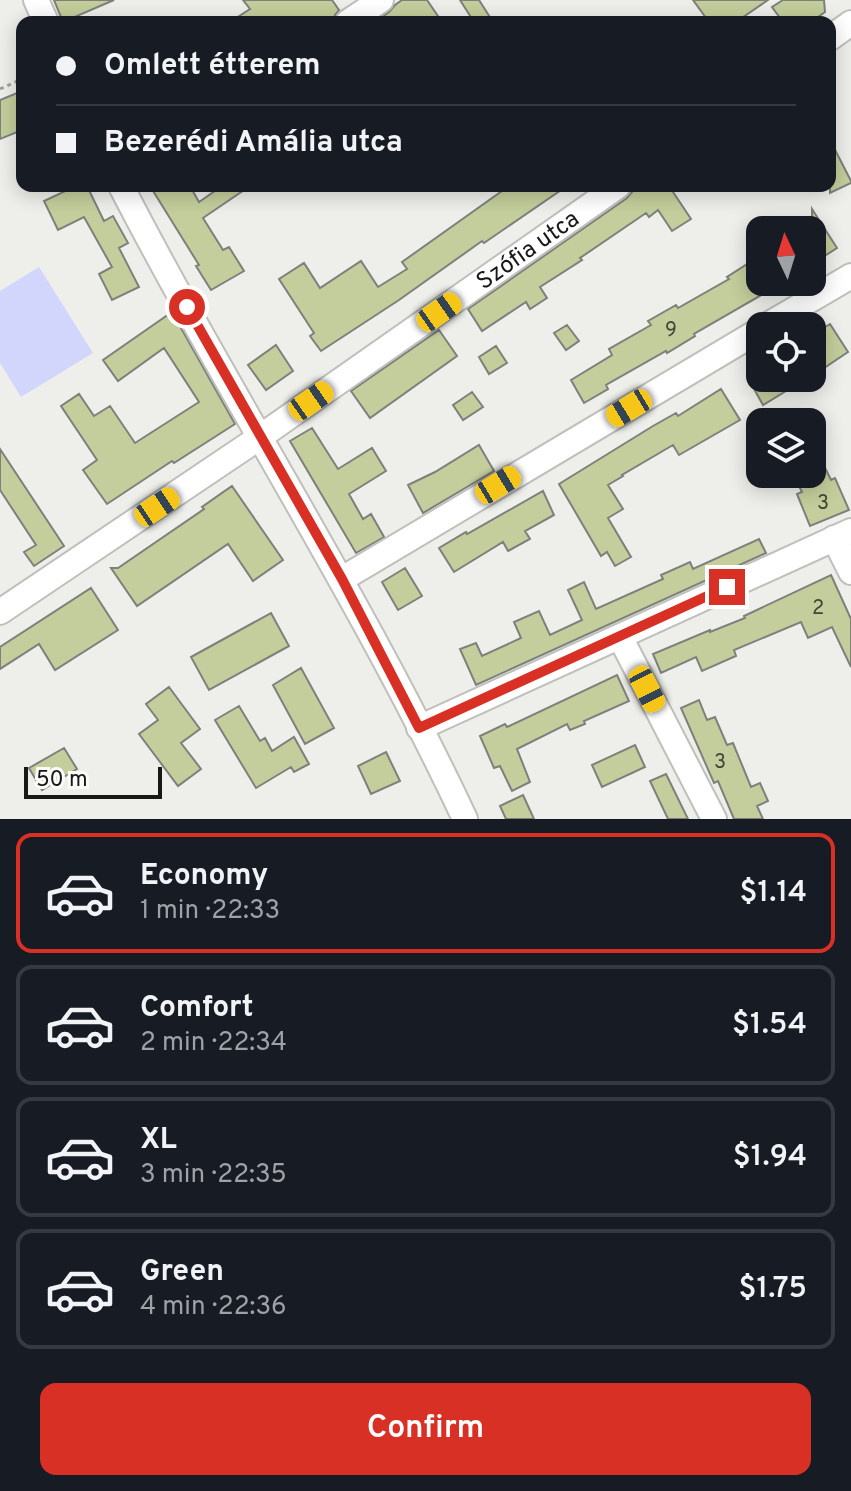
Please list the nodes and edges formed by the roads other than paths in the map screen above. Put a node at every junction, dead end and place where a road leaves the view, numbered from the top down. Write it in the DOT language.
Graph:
graph roads {
  1 [pos="381,0"];
  2 [pos="357,16"];
  3 [pos="124,192"];
  4 [pos="609,192"];
  5 [pos="851,276"];
  6 [pos="790,312"];
  7 [pos="746,338"];
  8 [pos="260,437"];
  9 [pos="843,534"];
  10 [pos="851,572"];
  11 [pos="342,579"];
  12 [pos="0,612"];
  13 [pos="620,637"];
  14 [pos="419,728"];
  15 [pos="465,819"];
  16 [pos="714,819"];
  1 -- 2 [label="street"];
  3 -- 8 [label="street"];
  4 -- 8 [label="street, Szófia utca"];
  5 -- 6 [label="street"];
  7 -- 11 [label="street"];
  8 -- 11 [label="street"];
  8 -- 12 [label="street, Szófia utca"];
  9 -- 10 [label="street"];
  9 -- 13 [label="street"];
  11 -- 14 [label="street"];
  13 -- 14 [label="street"];
  13 -- 16 [label="street"];
  14 -- 15 [label="street"];
}
